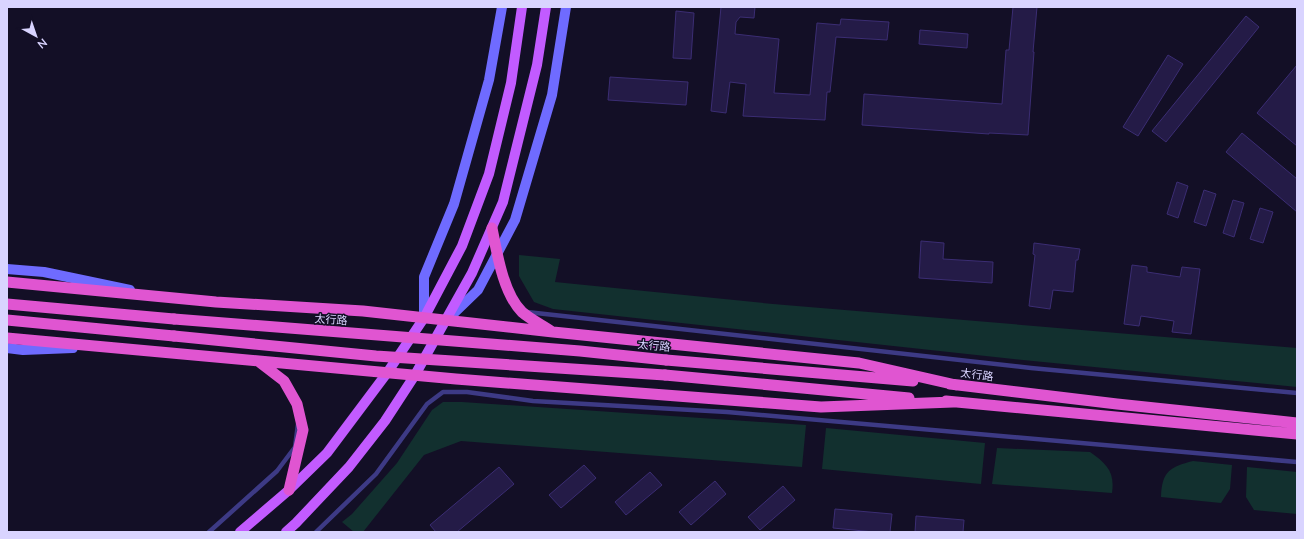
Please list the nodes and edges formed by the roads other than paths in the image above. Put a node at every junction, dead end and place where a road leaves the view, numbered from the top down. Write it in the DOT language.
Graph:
graph roads {
  1 [pos="502,7"];
  2 [pos="522,7"];
  3 [pos="546,7"];
  4 [pos="566,7"];
  5 [pos="492,228"];
  6 [pos="497,254"];
  7 [pos="7,269"];
  8 [pos="7,282"];
  9 [pos="167,297"];
  10 [pos="7,304"];
  11 [pos="522,312"];
  12 [pos="424,318"];
  13 [pos="7,320"];
  14 [pos="446,320"];
  15 [pos="553,332"];
  16 [pos="7,338"];
  17 [pos="98,347"];
  18 [pos="7,348"];
  19 [pos="258,361"];
  20 [pos="387,373"];
  21 [pos="415,375"];
  22 [pos="956,384"];
  23 [pos="1297,393"];
  24 [pos="953,402"];
  25 [pos="299,414"];
  26 [pos="1297,423"];
  27 [pos="1297,434"];
  28 [pos="1297,462"];
  29 [pos="289,490"];
  30 [pos="209,532"];
  31 [pos="240,532"];
  32 [pos="286,532"];
  33 [pos="316,532"];
  1 -- 12 [label="main road"];
  2 -- 12 [label="main road"];
  3 -- 5 [label="main road"];
  4 -- 6 [label="main road"];
  5 -- 6 [label="highway"];
  5 -- 14 [label="main road"];
  6 -- 11 [label="highway"];
  6 -- 14 [label="main road"];
  7 -- 9 [label="main road"];
  8 -- 9 [label="highway"];
  9 -- 12 [label="highway"];
  10 -- 22 [label="highway, 太行路, bridge"];
  11 -- 15 [label="highway"];
  11 -- 23 [label="lane"];
  12 -- 14 [label="highway"];
  12 -- 20 [label="main road"];
  13 -- 24 [label="highway, bridge"];
  14 -- 15 [label="highway"];
  14 -- 21 [label="main road"];
  15 -- 22 [label="highway"];
  16 -- 17 [label="highway"];
  17 -- 18 [label="main road"];
  17 -- 19 [label="highway"];
  19 -- 20 [label="highway"];
  19 -- 25 [label="highway"];
  20 -- 21 [label="highway"];
  20 -- 29 [label="main road"];
  21 -- 24 [label="highway"];
  21 -- 32 [label="main road"];
  22 -- 26 [label="highway, 太行路"];
  24 -- 27 [label="highway"];
  25 -- 29 [label="highway"];
  25 -- 30 [label="lane"];
  28 -- 33 [label="lane"];
  29 -- 31 [label="main road"];
}
